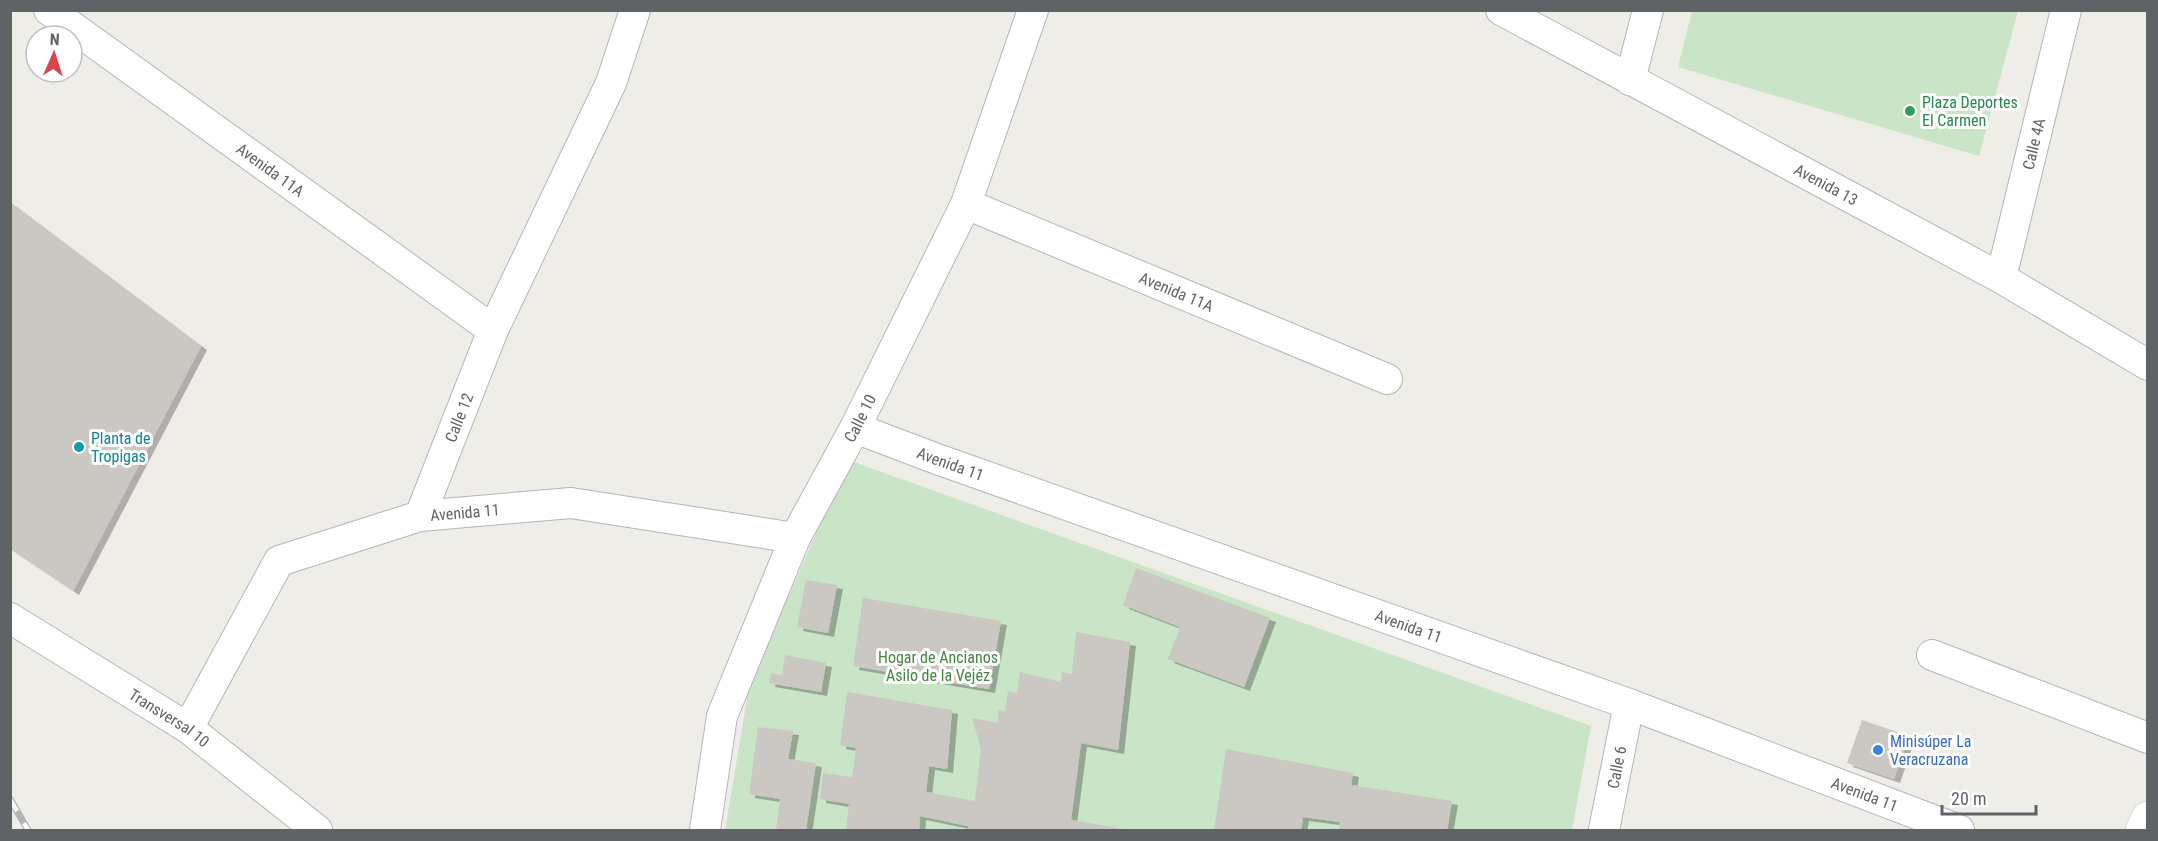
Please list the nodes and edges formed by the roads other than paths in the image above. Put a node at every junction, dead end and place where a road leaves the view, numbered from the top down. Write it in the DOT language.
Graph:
graph roads {
  1 [pos="49,10"];
  2 [pos="634,10"];
  3 [pos="1033,10"];
  4 [pos="1501,10"];
  5 [pos="1542,10"];
  6 [pos="1648,10"];
  7 [pos="2066,10"];
  8 [pos="1554,39"];
  9 [pos="1630,80"];
  10 [pos="966,204"];
  11 [pos="2001,278"];
  12 [pos="493,330"];
  13 [pos="2148,364"];
  14 [pos="1387,379"];
  15 [pos="855,428"];
  16 [pos="420,516"];
  17 [pos="795,538"];
  18 [pos="10,618"];
  19 [pos="1932,655"];
  20 [pos="1629,704"];
  21 [pos="188,728"];
  22 [pos="2148,738"];
  23 [pos="2148,818"];
  24 [pos="317,831"];
  25 [pos="705,831"];
  26 [pos="1604,831"];
  27 [pos="1959,831"];
  28 [pos="2142,831"];
  1 -- 12 [label="street, Avenida 11A"];
  2 -- 12 [label="street, Calle 12"];
  3 -- 10 [label="street, Calle 10"];
  4 -- 8 [label="street, Avenida 13"];
  5 -- 8 [label="street"];
  6 -- 9 [label="street"];
  7 -- 11 [label="street, Calle 4A"];
  8 -- 9 [label="street, Avenida 13"];
  9 -- 11 [label="street, Avenida 13"];
  10 -- 14 [label="street, Avenida 11A"];
  10 -- 15 [label="street, Calle 10"];
  11 -- 13 [label="street, Avenida 13"];
  12 -- 16 [label="street, Calle 12"];
  15 -- 17 [label="street, Calle 10"];
  15 -- 20 [label="street, Avenida 11"];
  16 -- 17 [label="street, Avenida 11"];
  16 -- 21 [label="street"];
  17 -- 25 [label="street, Calle 10"];
  18 -- 21 [label="street, Transversal 10"];
  19 -- 22 [label="street"];
  20 -- 26 [label="street, Calle 6"];
  20 -- 27 [label="street, Avenida 11"];
  21 -- 24 [label="street, Transversal 10"];
  23 -- 28 [label="street"];
}
